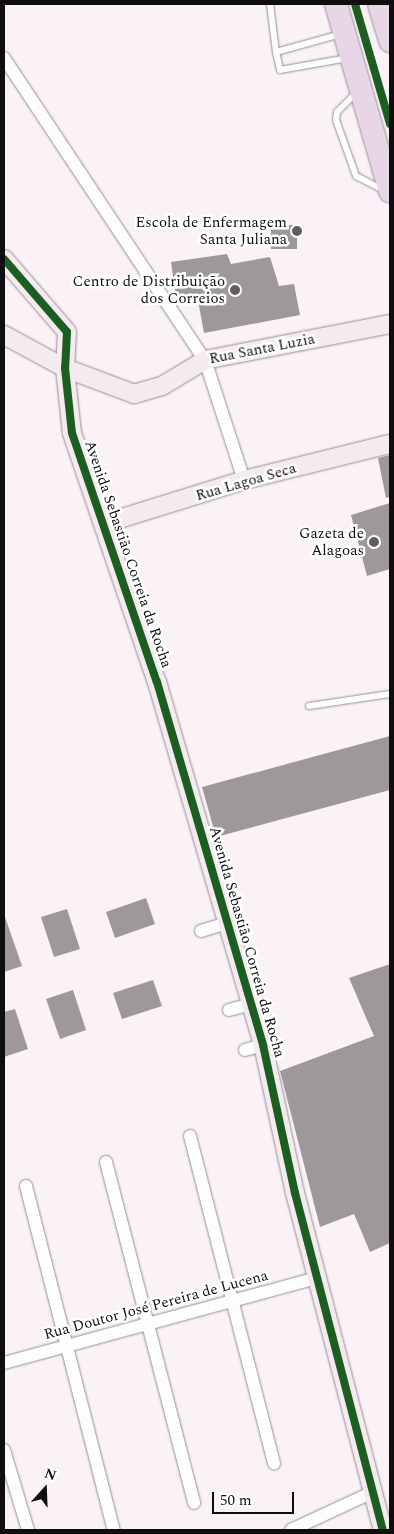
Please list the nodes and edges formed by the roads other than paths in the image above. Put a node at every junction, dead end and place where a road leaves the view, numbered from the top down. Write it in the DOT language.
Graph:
graph roads {
  1 [pos="270,4"];
  2 [pos="336,4"];
  3 [pos="378,4"];
  4 [pos="345,33"];
  5 [pos="390,40"];
  6 [pos="276,52"];
  7 [pos="352,57"];
  8 [pos="4,58"];
  9 [pos="361,89"];
  10 [pos="390,192"];
  11 [pos="4,260"];
  12 [pos="390,324"];
  13 [pos="4,335"];
  14 [pos="205,360"];
  15 [pos="65,368"];
  16 [pos="390,444"];
  17 [pos="244,480"];
  18 [pos="103,524"];
  19 [pos="390,694"];
  20 [pos="308,706"];
  21 [pos="228,923"];
  22 [pos="200,931"];
  23 [pos="251,1004"];
  24 [pos="229,1010"];
  25 [pos="263,1045"];
  26 [pos="244,1050"];
  27 [pos="190,1136"];
  28 [pos="106,1162"];
  29 [pos="26,1186"];
  30 [pos="317,1278"];
  31 [pos="232,1300"];
  32 [pos="147,1324"];
  33 [pos="66,1347"];
  34 [pos="4,1363"];
  35 [pos="4,1450"];
  36 [pos="274,1463"];
  37 [pos="374,1492"];
  38 [pos="194,1503"];
  39 [pos="28,1530"];
  40 [pos="114,1530"];
  41 [pos="291,1530"];
  42 [pos="383,1530"];
  1 -- 6 [label="lane"];
  2 -- 4 [label="highway"];
  3 -- 5 [label="highway"];
  4 -- 6 [label="lane"];
  4 -- 7 [label="highway"];
  6 -- 7 [label="lane"];
  7 -- 9 [label="highway"];
  8 -- 14 [label="street"];
  9 -- 10 [label="highway"];
  9 -- 10 [label="lane"];
  11 -- 15 [label="street, Avenida Sebastião Correia da Rocha"];
  12 -- 14 [label="street, Rua Santa Luzia"];
  13 -- 15 [label="street, Rua Santa Luzia"];
  14 -- 15 [label="street, Rua Santa Luzia"];
  14 -- 17 [label="street"];
  15 -- 18 [label="street, Avenida Sebastião Correia da Rocha"];
  16 -- 17 [label="street, Rua Lagoa Seca"];
  17 -- 18 [label="street, Rua Lagoa Seca"];
  18 -- 21 [label="street, Avenida Sebastião Correia da Rocha"];
  19 -- 20 [label="lane"];
  21 -- 22 [label="street"];
  21 -- 23 [label="street, Avenida Sebastião Correia da Rocha"];
  23 -- 24 [label="street"];
  23 -- 25 [label="street, Avenida Sebastião Correia da Rocha"];
  25 -- 26 [label="street"];
  25 -- 30 [label="street, Avenida Sebastião Correia da Rocha"];
  27 -- 31 [label="street"];
  28 -- 32 [label="street"];
  29 -- 33 [label="street"];
  30 -- 31 [label="street, Rua Doutor José Pereira de Lucena"];
  30 -- 37 [label="street, Avenida Sebastião Correia da Rocha"];
  31 -- 32 [label="street, Rua Doutor José Pereira de Lucena"];
  31 -- 36 [label="street"];
  32 -- 33 [label="street, Rua Doutor José Pereira de Lucena"];
  32 -- 38 [label="street"];
  33 -- 34 [label="street, Rua Doutor José Pereira de Lucena"];
  33 -- 40 [label="street"];
  35 -- 39 [label="street"];
  37 -- 41 [label="street"];
  37 -- 42 [label="street, Avenida Sebastião Correia da Rocha"];
}
